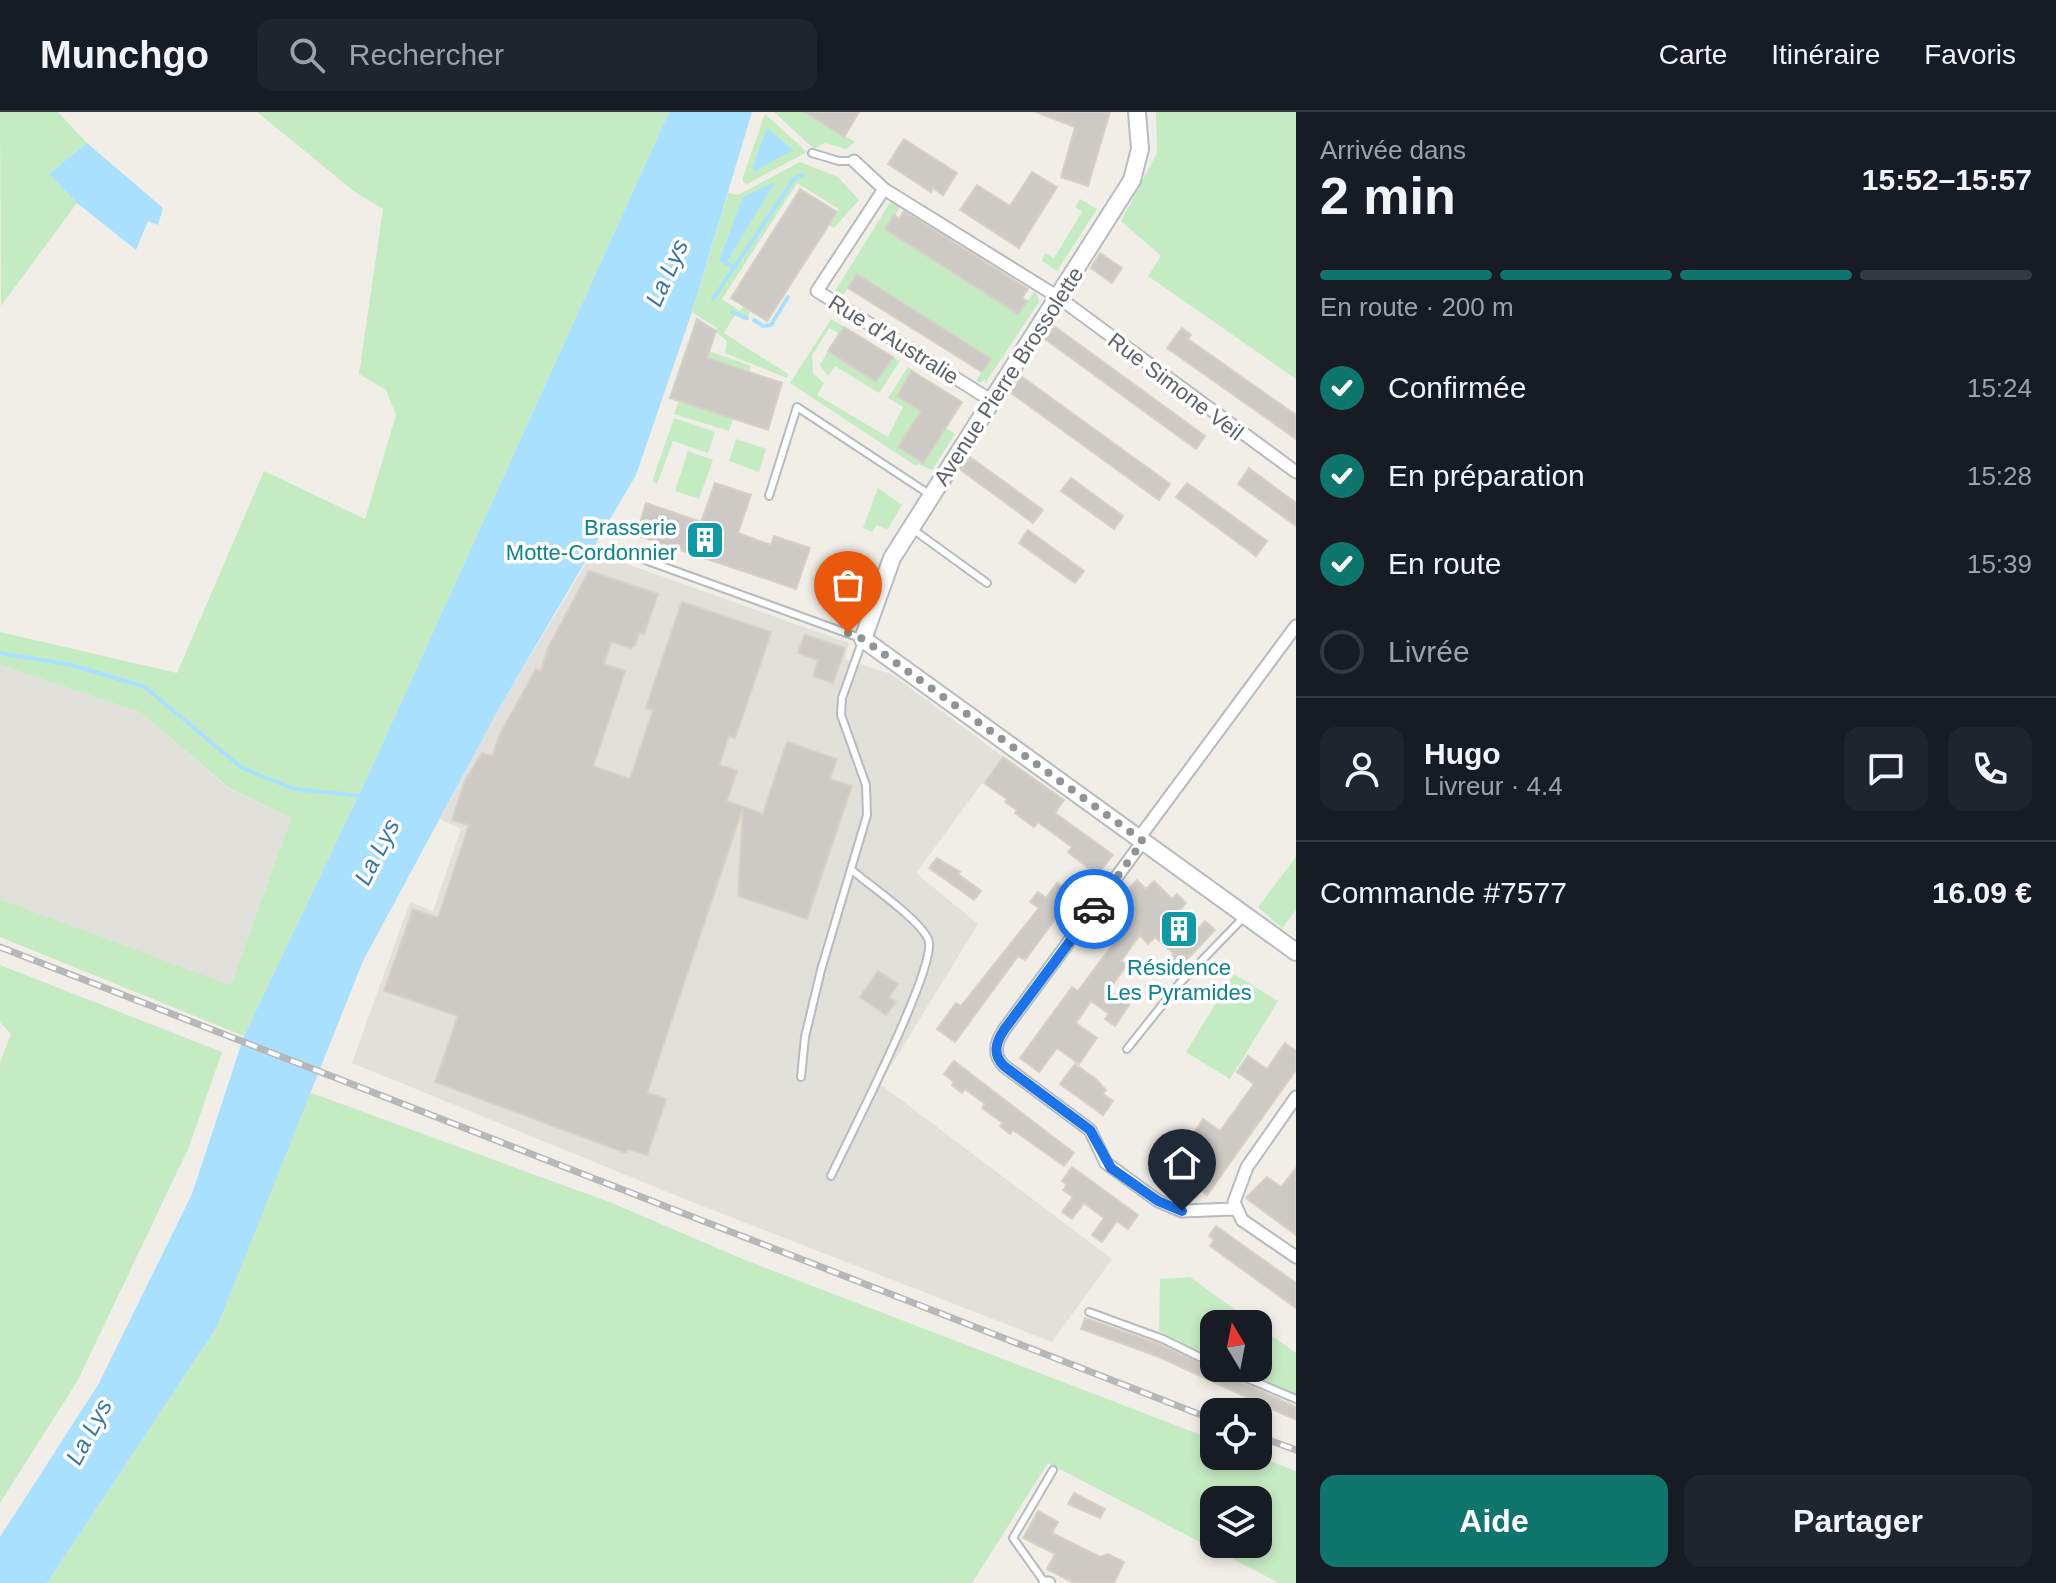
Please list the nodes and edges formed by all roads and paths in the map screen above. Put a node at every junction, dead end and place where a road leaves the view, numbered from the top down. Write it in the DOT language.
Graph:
graph roads {
  1 [pos="1137,112"];
  2 [pos="812,153"];
  3 [pos="854,161"];
  4 [pos="884,189"];
  5 [pos="1058,297"];
  6 [pos="992,401"];
  7 [pos="1296,472"];
  8 [pos="769,496"];
  9 [pos="932,496"];
  10 [pos="911,528"];
  11 [pos="623,552"];
  12 [pos="987,583"];
  13 [pos="1296,626"];
  14 [pos="863,639"];
  15 [pos="1141,840"];
  16 [pos="853,871"];
  17 [pos="1245,915"];
  18 [pos="1296,952"];
  19 [pos="1127,1049"];
  20 [pos="801,1077"];
  21 [pos="1296,1097"];
  22 [pos="831,1176"];
  23 [pos="1234,1209"];
  24 [pos="1296,1257"];
  25 [pos="1089,1312"];
  26 [pos="1200,1357"];
  27 [pos="1256,1382"];
  28 [pos="1296,1399"];
  29 [pos="1053,1470"];
  30 [pos="1047,1583"];
  1 -- 5 [label="street, Avenue Pierre Brossolette"];
  2 -- 3 [label="lane"];
  3 -- 4 [label="street"];
  4 -- 5 [label="street"];
  4 -- 6 [label="street, Rue d'Australie"];
  5 -- 6 [label="street, Avenue Pierre Brossolette"];
  5 -- 7 [label="street, Rue Simone Veil"];
  6 -- 9 [label="street, Avenue Pierre Brossolette"];
  8 -- 9 [label="lane"];
  9 -- 10 [label="street, Avenue Pierre Brossolette"];
  10 -- 12 [label="lane"];
  10 -- 14 [label="street, Avenue Pierre Brossolette"];
  11 -- 14 [label="lane"];
  13 -- 15 [label="street"];
  14 -- 15 [label="street"];
  14 -- 16 [label="lane"];
  15 -- 17 [label="street"];
  15 -- 23 [label="street"];
  16 -- 20 [label="lane"];
  16 -- 22 [label="lane"];
  17 -- 18 [label="street"];
  17 -- 19 [label="lane"];
  21 -- 23 [label="street"];
  23 -- 24 [label="street"];
  25 -- 26 [label="lane"];
  27 -- 28 [label="lane"];
  29 -- 30 [label="lane"];
}
